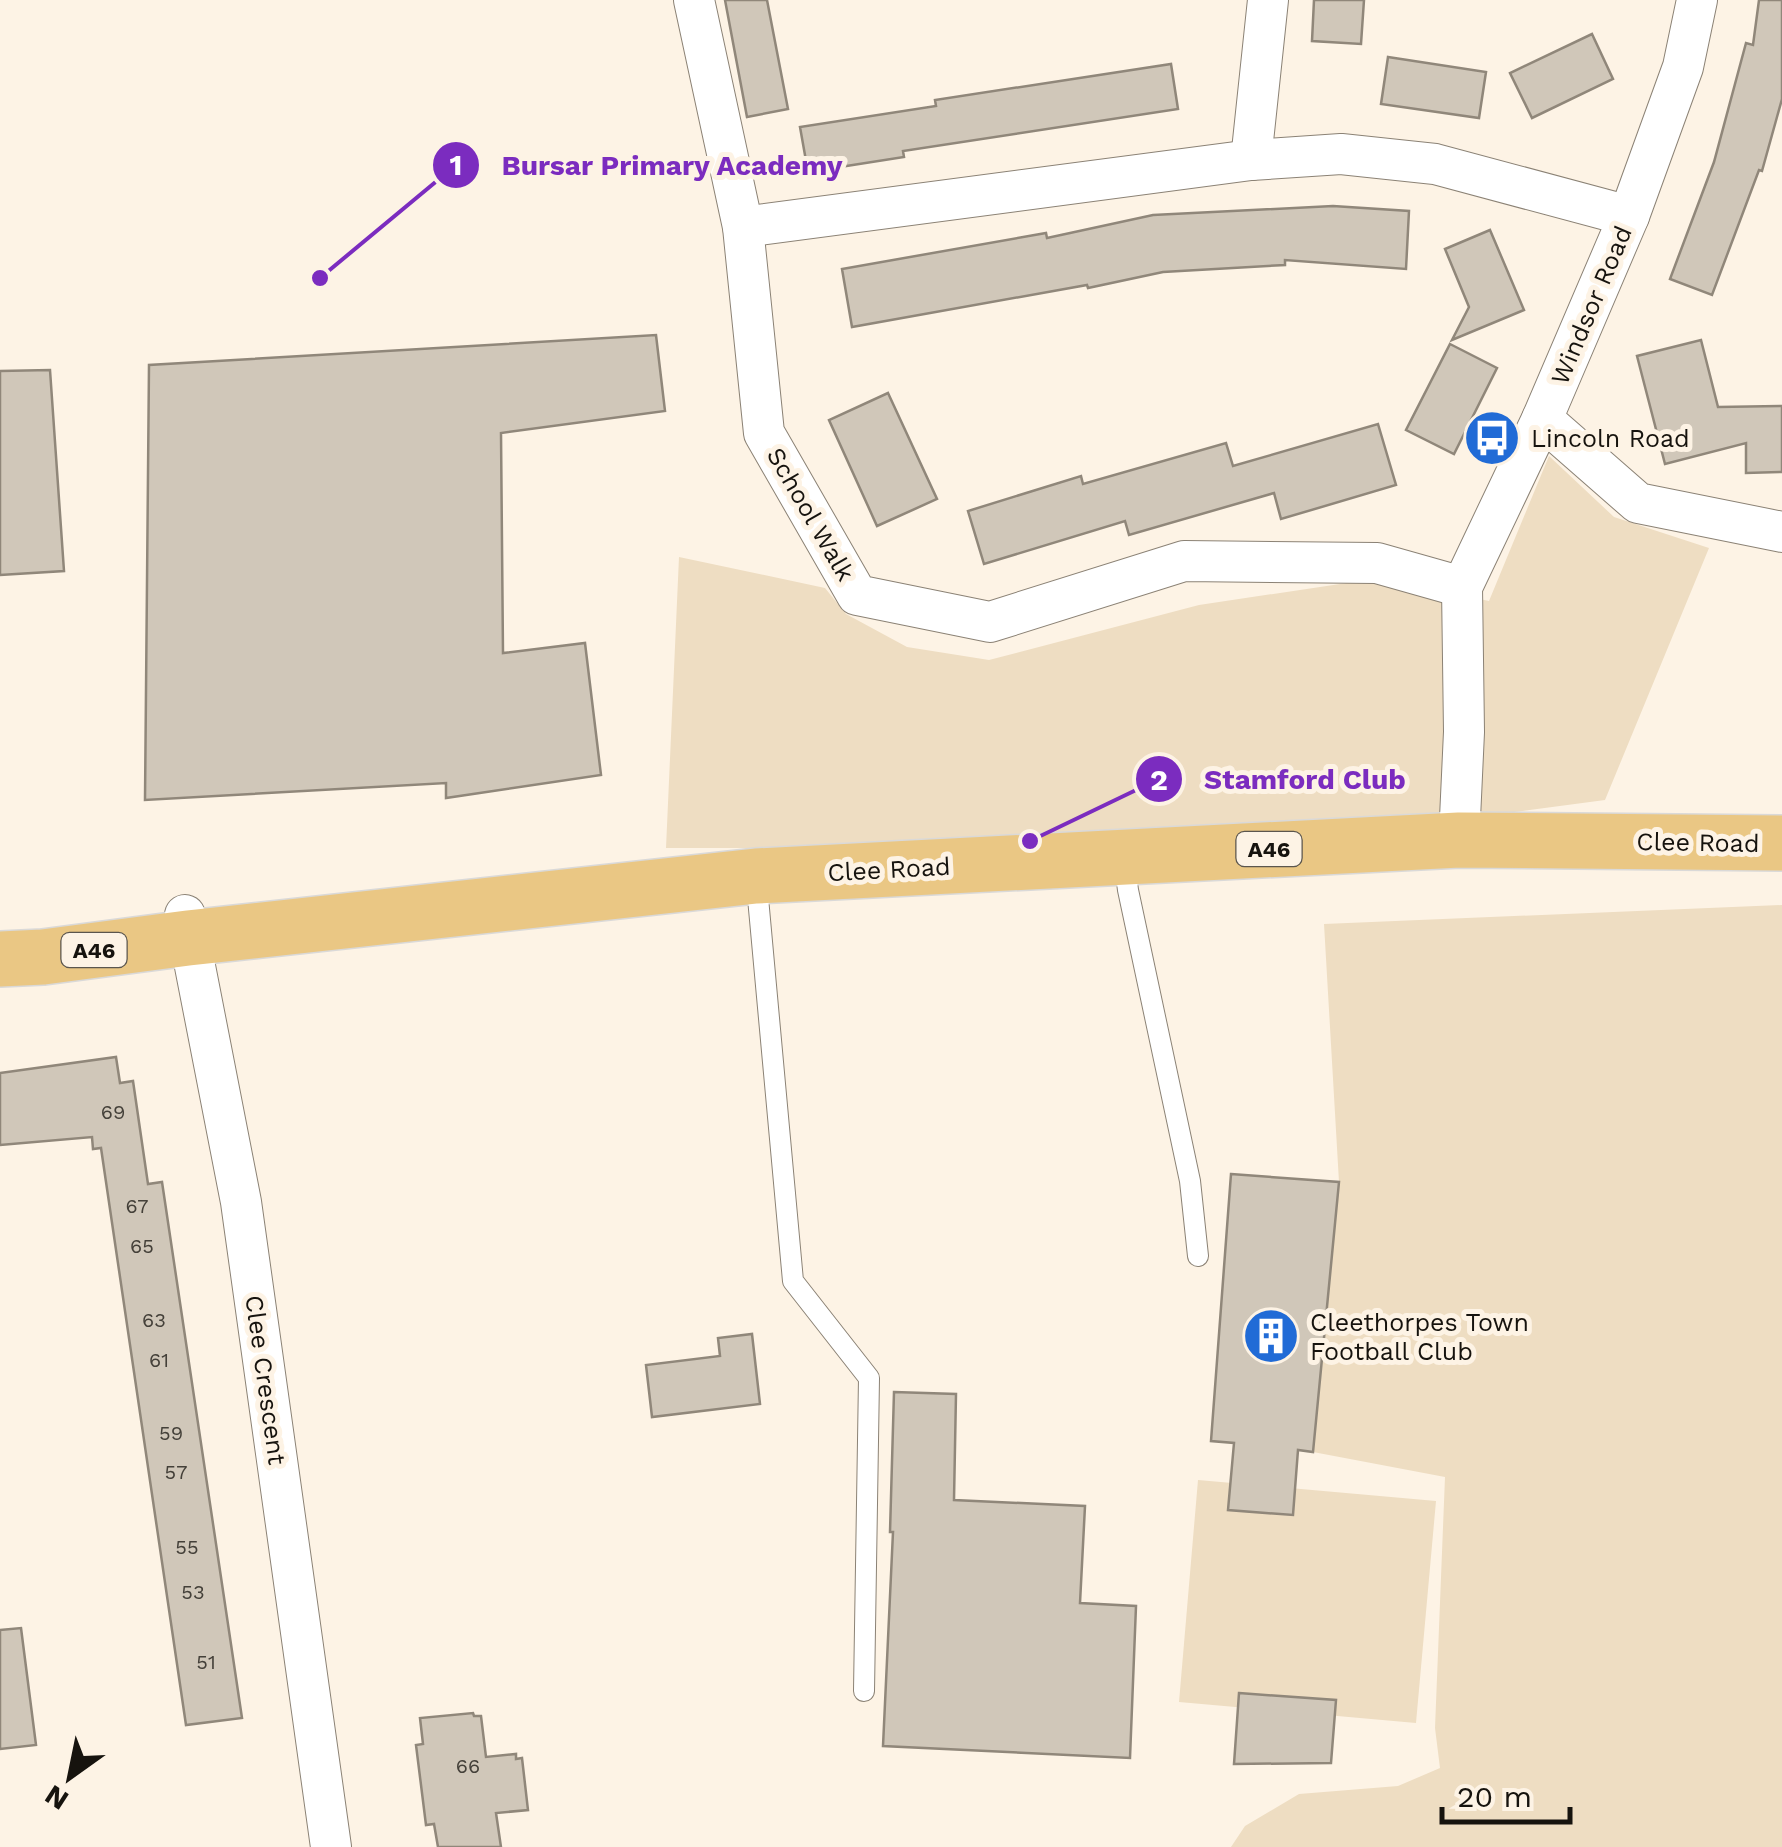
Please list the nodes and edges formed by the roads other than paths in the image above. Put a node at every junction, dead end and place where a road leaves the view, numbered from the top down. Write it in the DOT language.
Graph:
graph roads {
  1 [pos="694,0"];
  2 [pos="1268,0"];
  3 [pos="1697,0"];
  4 [pos="1251,160"];
  5 [pos="1628,216"];
  6 [pos="743,227"];
  7 [pos="1542,420"];
  8 [pos="1782,532"];
  9 [pos="1462,587"];
  10 [pos="1460,840"];
  11 [pos="1782,843"];
  12 [pos="1124,857"];
  13 [pos="756,876"];
  14 [pos="187,926"];
  15 [pos="0,959"];
  16 [pos="1198,1256"];
  17 [pos="864,1690"];
  18 [pos="331,1847"];
  1 -- 6 [label="street, School Walk"];
  2 -- 4 [label="street"];
  3 -- 5 [label="street, Windsor Road"];
  4 -- 5 [label="street"];
  4 -- 6 [label="street"];
  5 -- 7 [label="street, Windsor Road"];
  6 -- 9 [label="street, School Walk"];
  7 -- 8 [label="street"];
  7 -- 9 [label="street, Windsor Road"];
  9 -- 10 [label="street, Windsor Road"];
  10 -- 11 [label="main road, Clee Road / A46"];
  10 -- 12 [label="main road, Clee Road / A46"];
  12 -- 13 [label="main road, Clee Road / A46"];
  12 -- 16 [label="lane"];
  13 -- 14 [label="main road, Clee Road / A46"];
  13 -- 17 [label="lane"];
  14 -- 15 [label="main road, Clee Road / A46"];
  14 -- 18 [label="street, Clee Crescent"];
}
